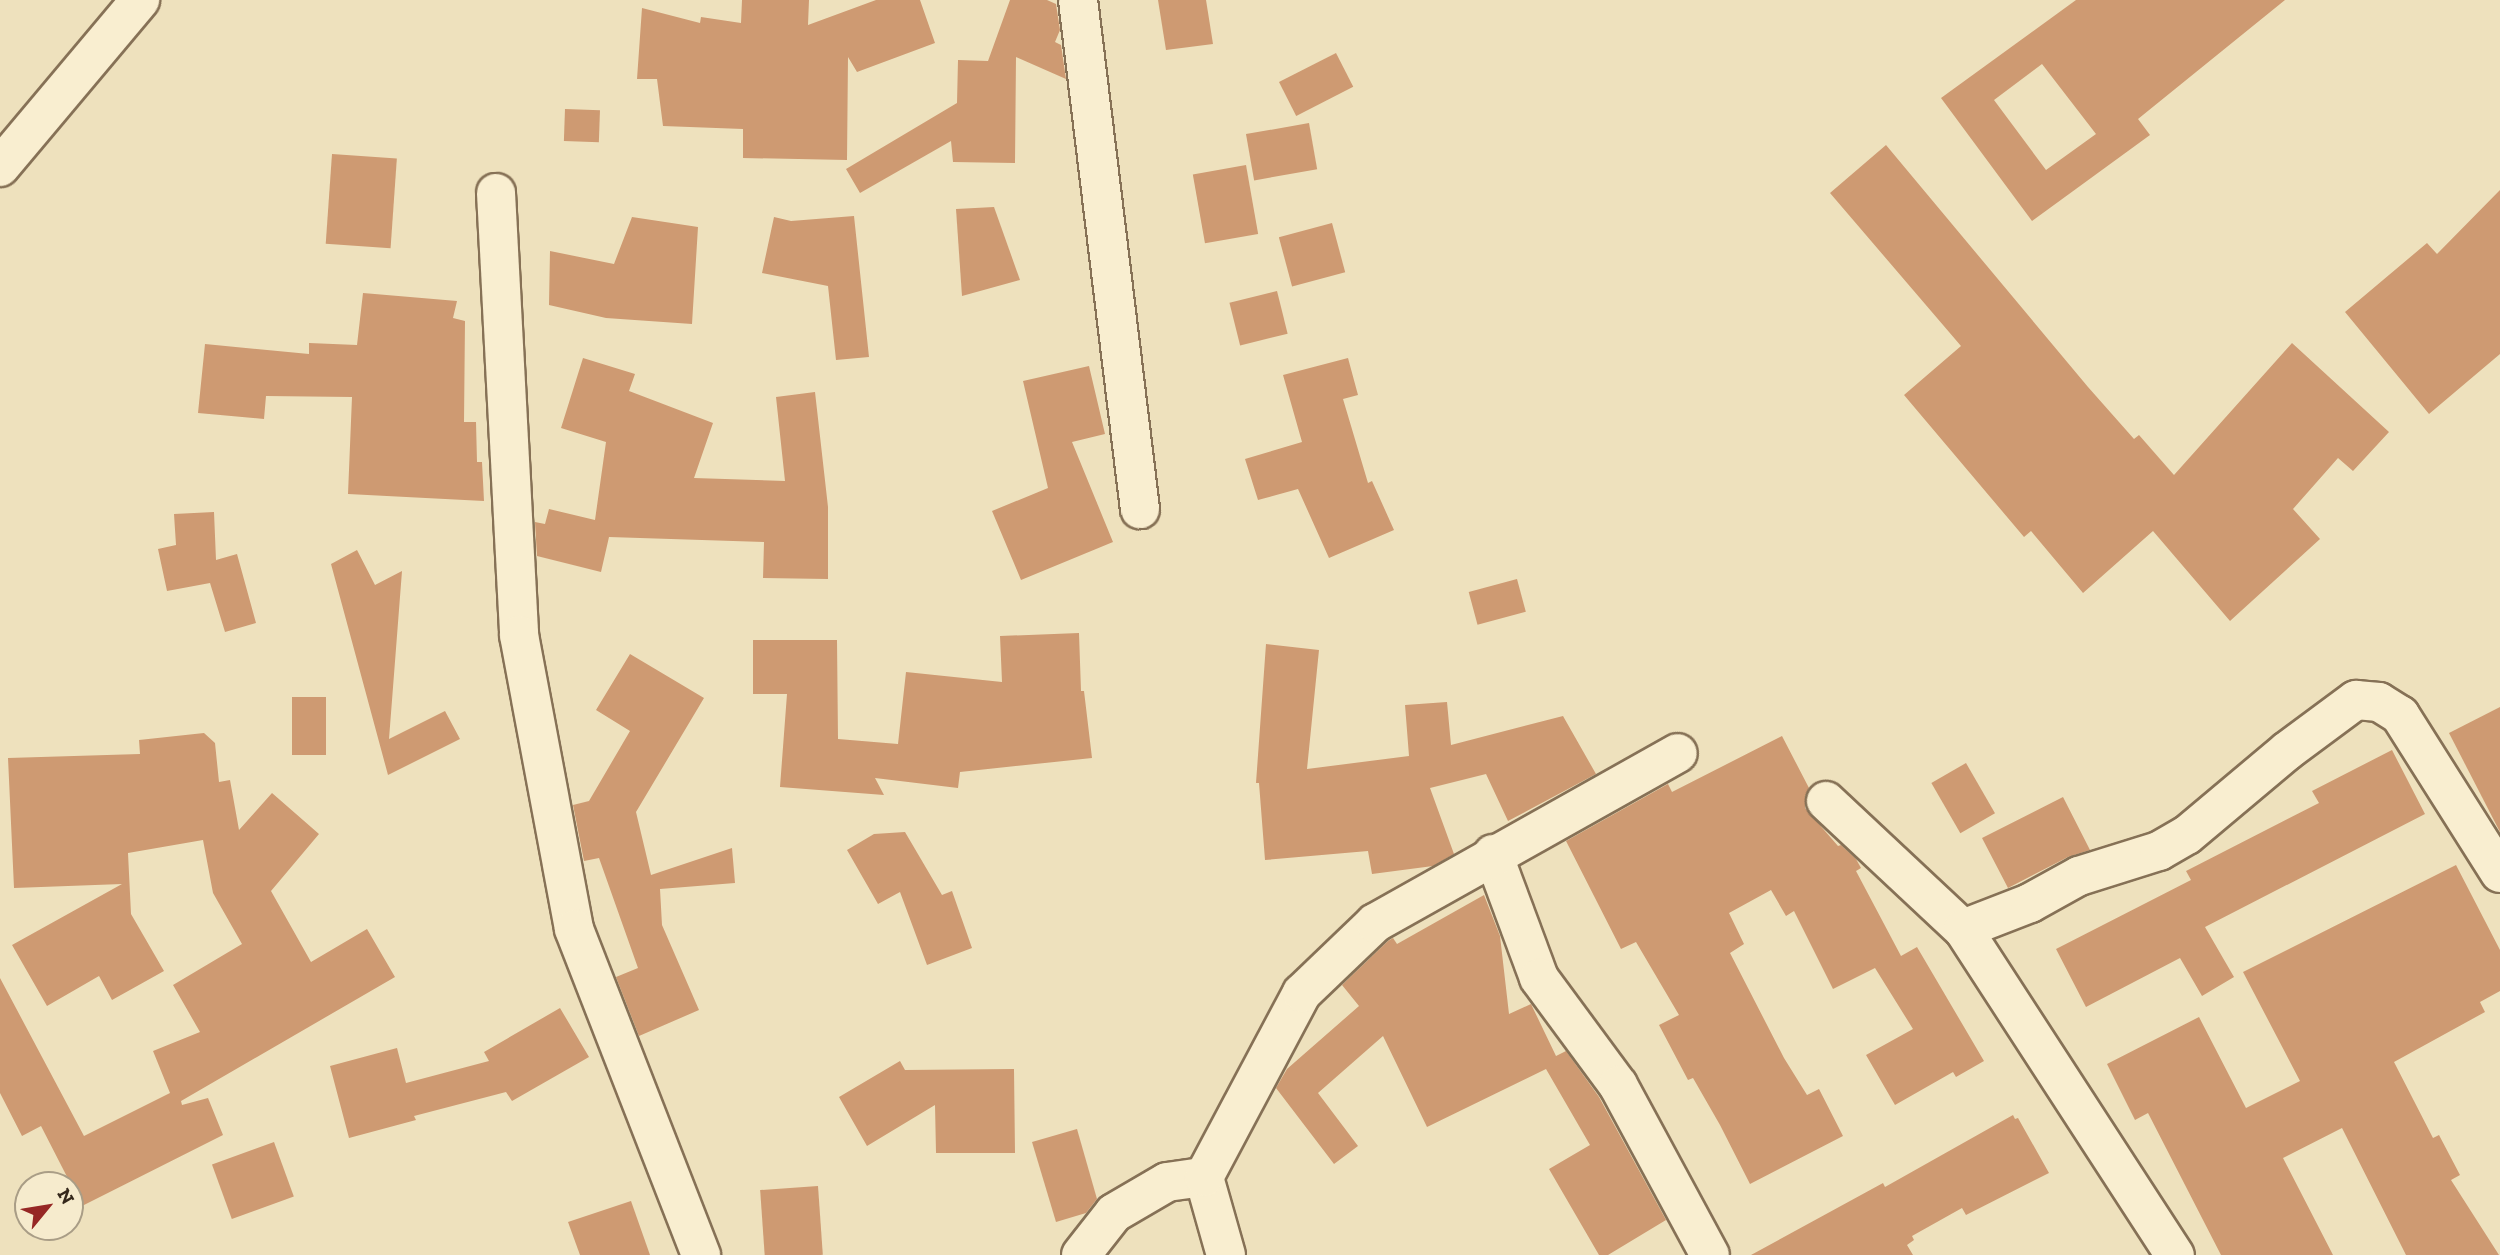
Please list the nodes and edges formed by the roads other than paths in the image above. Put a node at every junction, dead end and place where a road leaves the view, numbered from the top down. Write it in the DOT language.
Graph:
graph roads {
  1 [pos="140,0"];
  2 [pos="1077,0"];
  3 [pos="0,167"];
  4 [pos="496,193"];
  5 [pos="1140,509"];
  6 [pos="1678,753"];
  7 [pos="1826,801"];
  8 [pos="1493,855"];
  9 [pos="2500,873"];
  10 [pos="1963,929"];
  11 [pos="1204,1177"];
  12 [pos="701,1255"];
  13 [pos="1081,1255"];
  14 [pos="1226,1255"];
  15 [pos="1710,1255"];
  16 [pos="2175,1255"];
  1 -- 3 [label="street"];
  2 -- 5 [label="street"];
  4 -- 12 [label="street"];
  6 -- 8 [label="street"];
  7 -- 10 [label="street"];
  8 -- 11 [label="street"];
  8 -- 15 [label="street"];
  9 -- 10 [label="street"];
  10 -- 16 [label="street"];
  11 -- 13 [label="street"];
  11 -- 14 [label="street"];
}
